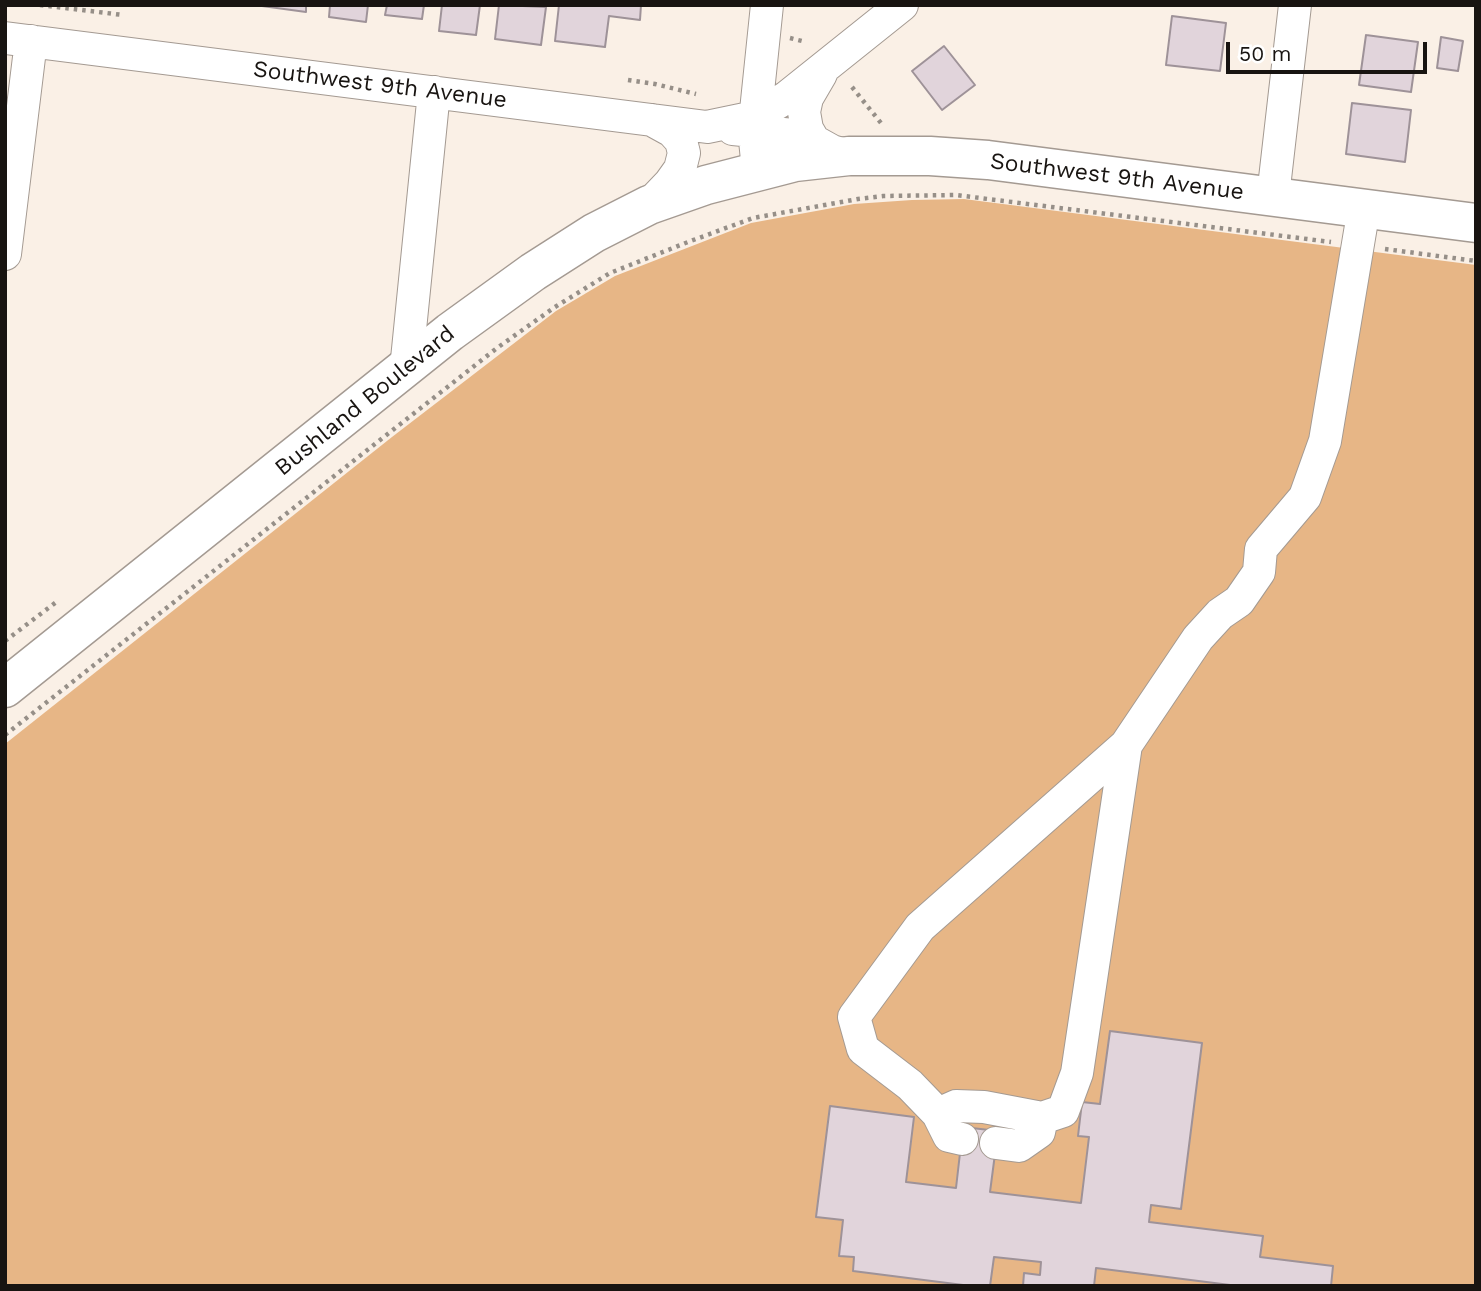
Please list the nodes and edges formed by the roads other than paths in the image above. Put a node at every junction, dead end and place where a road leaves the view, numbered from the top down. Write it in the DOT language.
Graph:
graph roads {
  1 [pos="766,5"];
  2 [pos="902,5"];
  3 [pos="1295,5"];
  4 [pos="18,40"];
  5 [pos="828,64"];
  6 [pos="435,92"];
  7 [pos="650,119"];
  8 [pos="754,124"];
  9 [pos="814,141"];
  10 [pos="849,156"];
  11 [pos="758,170"];
  12 [pos="1273,196"];
  13 [pos="649,205"];
  14 [pos="1364,208"];
  15 [pos="1476,223"];
  16 [pos="5,254"];
  17 [pos="406,369"];
  18 [pos="5,688"];
  19 [pos="1126,745"];
  20 [pos="938,1115"];
  21 [pos="1042,1118"];
  22 [pos="962,1139"];
  23 [pos="996,1143"];
  1 -- 8 [label="street"];
  2 -- 5 [label="street"];
  3 -- 12 [label="street"];
  4 -- 6 [label="street, Southwest 9th Avenue"];
  4 -- 16 [label="street"];
  5 -- 8 [label="street"];
  5 -- 9 [label="street"];
  6 -- 7 [label="street, Southwest 9th Avenue"];
  6 -- 17 [label="street"];
  7 -- 8 [label="street, Southwest 9th Avenue"];
  7 -- 13 [label="street"];
  8 -- 9 [label="street"];
  8 -- 11 [label="street"];
  9 -- 10 [label="street"];
  10 -- 11 [label="main road, Southwest 9th Avenue"];
  10 -- 12 [label="main road, Southwest 9th Avenue"];
  11 -- 13 [label="main road, Bushland Boulevard"];
  12 -- 14 [label="main road, Southwest 9th Avenue"];
  13 -- 17 [label="main road, Bushland Boulevard"];
  14 -- 15 [label="main road, Southwest 9th Avenue"];
  14 -- 19 [label="street"];
  17 -- 18 [label="main road, Bushland Boulevard"];
  19 -- 20 [label="street"];
  19 -- 21 [label="street"];
  20 -- 21 [label="street"];
  20 -- 22 [label="street"];
  21 -- 23 [label="street"];
}
